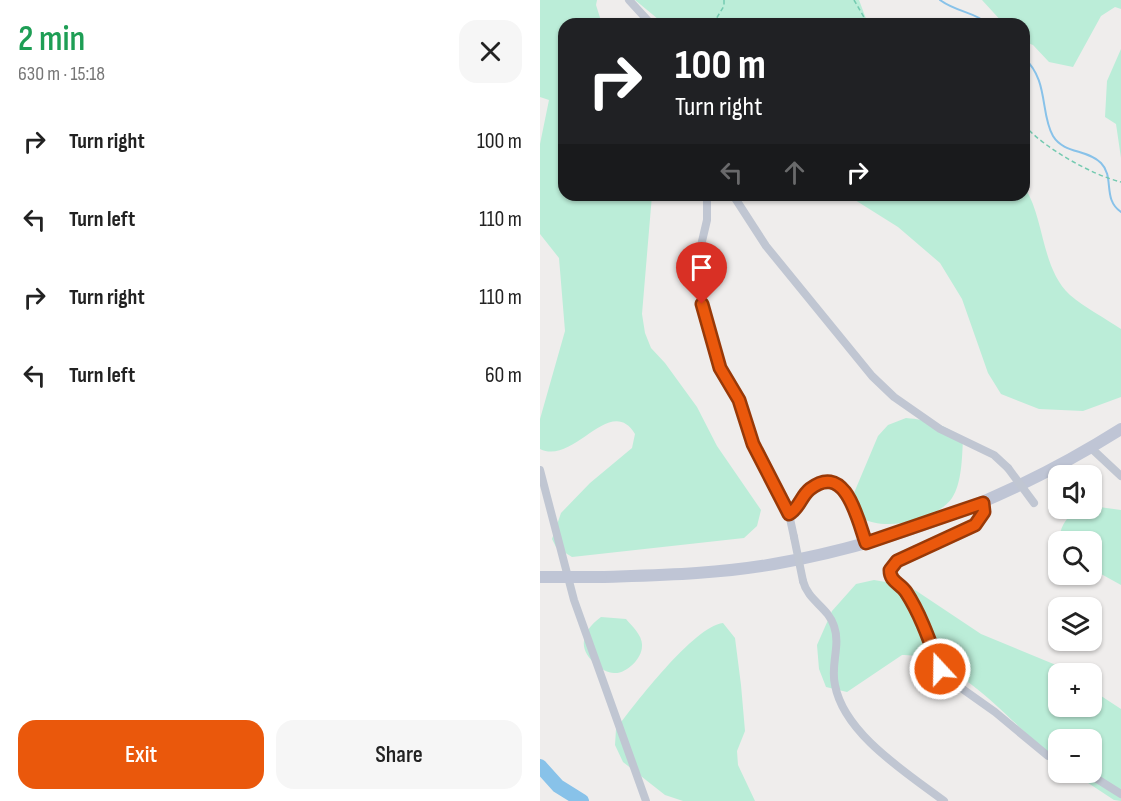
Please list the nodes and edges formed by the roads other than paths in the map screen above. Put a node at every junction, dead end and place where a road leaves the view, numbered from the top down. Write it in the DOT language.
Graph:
graph roads {
  1 [pos="629,0"];
  2 [pos="646,18"];
  3 [pos="707,201"];
  4 [pos="737,201"];
  5 [pos="1121,429"];
  6 [pos="1091,448"];
  7 [pos="540,470"];
  8 [pos="1121,476"];
  9 [pos="983,503"];
  10 [pos="1034,503"];
  11 [pos="789,514"];
  12 [pos="866,543"];
  13 [pos="540,577"];
  14 [pos="1048,756"];
  15 [pos="1102,782"];
  16 [pos="1121,794"];
  17 [pos="646,801"];
  18 [pos="944,801"];
  1 -- 2 [label="street"];
  3 -- 11 [label="street"];
  4 -- 10 [label="street, bridge"];
  5 -- 6 [label="street"];
  6 -- 8 [label="street"];
  6 -- 9 [label="street"];
  7 -- 17 [label="street"];
  9 -- 12 [label="street"];
  9 -- 14 [label="street"];
  11 -- 12 [label="street"];
  11 -- 18 [label="street, bridge"];
  12 -- 13 [label="street, bridge"];
  15 -- 16 [label="street"];
}
